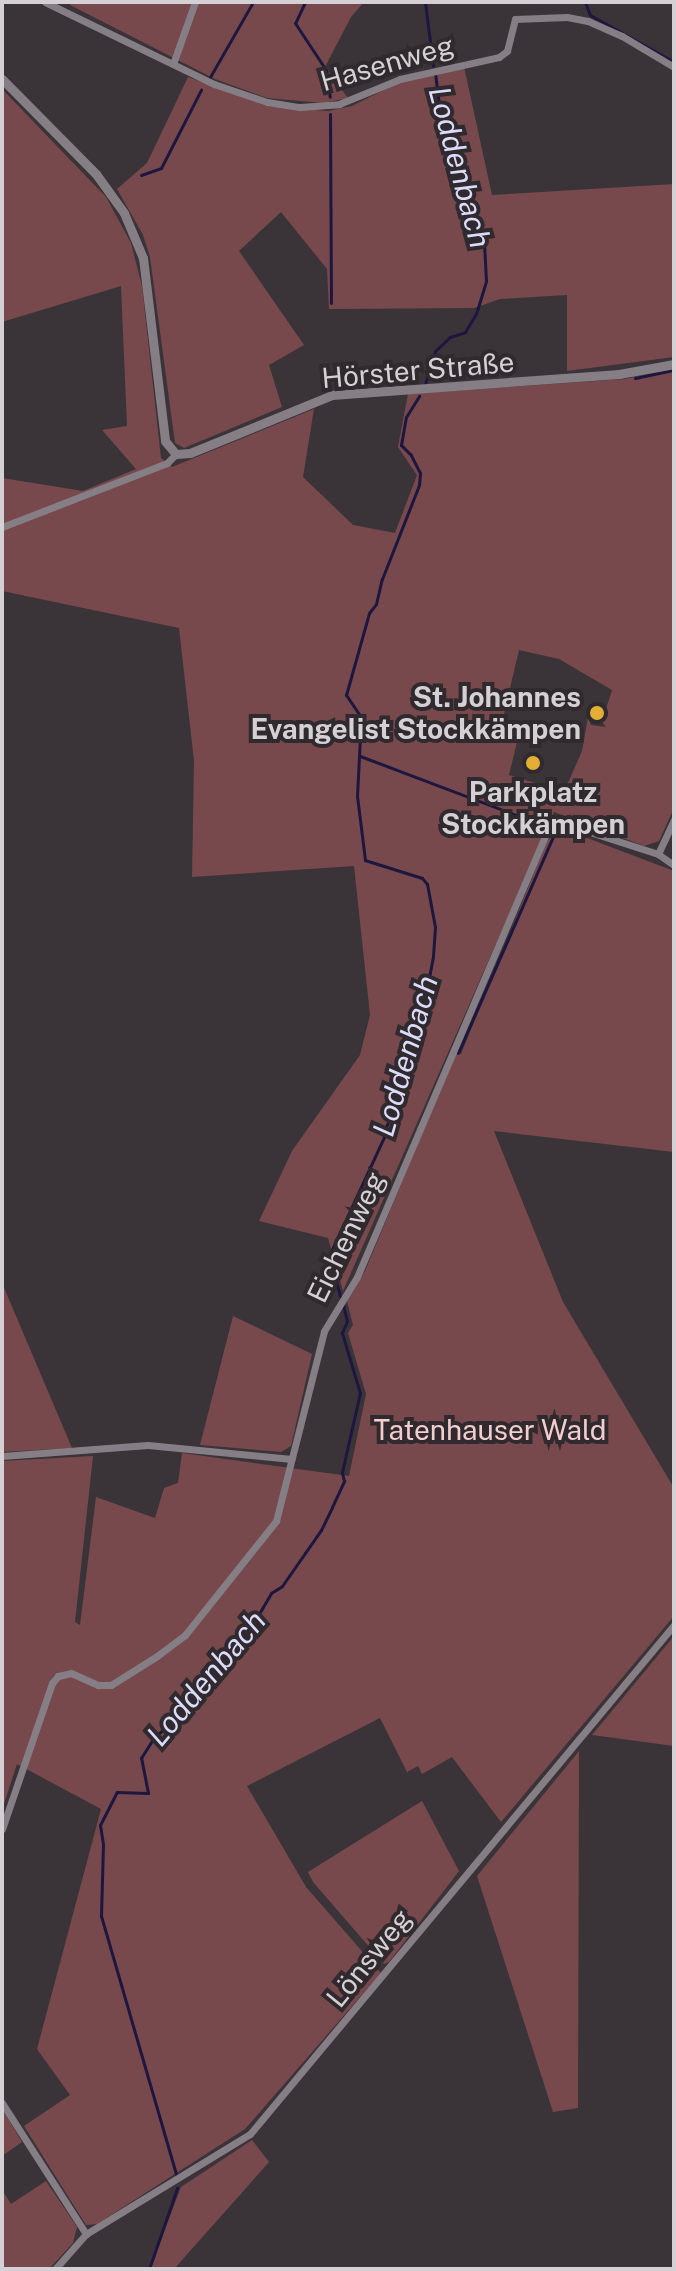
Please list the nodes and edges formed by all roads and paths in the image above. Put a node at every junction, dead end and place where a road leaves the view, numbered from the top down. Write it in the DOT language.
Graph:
graph roads {
  1 [pos="45,2"];
  2 [pos="195,2"];
  3 [pos="173,64"];
  4 [pos="674,67"];
  5 [pos="2,79"];
  6 [pos="674,364"];
  7 [pos="176,454"];
  8 [pos="2,527"];
  9 [pos="674,820"];
  10 [pos="658,854"];
  11 [pos="674,865"];
  12 [pos="2,1456"];
  13 [pos="291,1459"];
  14 [pos="674,1625"];
  15 [pos="2,1829"];
  16 [pos="2,2103"];
  17 [pos="86,2234"];
  18 [pos="55,2269"];
  1 -- 3 [label="street, Hasenweg"];
  2 -- 3 [label="street"];
  3 -- 4 [label="street, Hasenweg"];
  5 -- 7 [label="street"];
  6 -- 7 [label="street, Hörster Straße"];
  7 -- 8 [label="street"];
  9 -- 10 [label="street"];
  10 -- 11 [label="street"];
  10 -- 13 [label="street, Eichenweg"];
  12 -- 13 [label="street"];
  13 -- 15 [label="street, Eichenweg"];
  14 -- 17 [label="street, Lönsweg"];
  16 -- 17 [label="street"];
  17 -- 18 [label="street, Lönsweg"];
}
